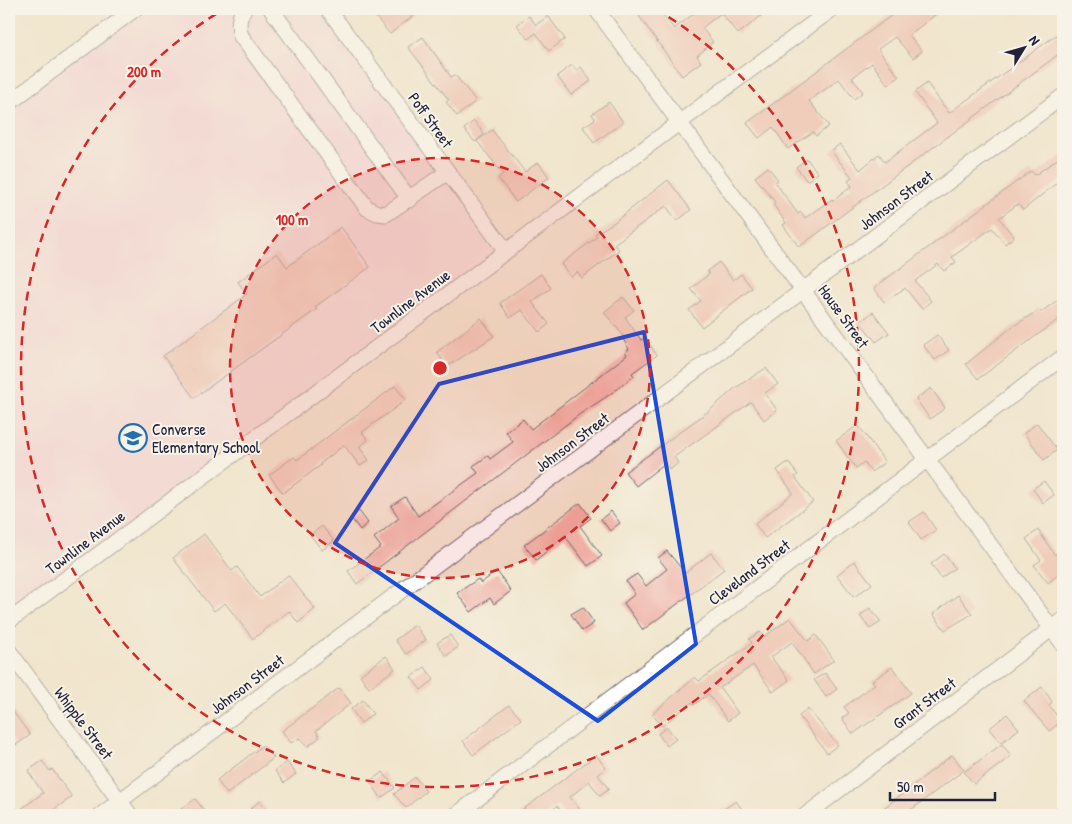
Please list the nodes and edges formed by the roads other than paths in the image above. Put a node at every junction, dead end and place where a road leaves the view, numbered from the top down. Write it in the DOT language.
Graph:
graph roads {
  1 [pos="136,9"];
  2 [pos="244,9"];
  3 [pos="271,9"];
  4 [pos="328,9"];
  5 [pos="596,9"];
  6 [pos="832,9"];
  7 [pos="1063,96"];
  8 [pos="9,103"];
  9 [pos="679,122"];
  10 [pos="448,172"];
  11 [pos="410,200"];
  12 [pos="506,251"];
  13 [pos="804,291"];
  14 [pos="1063,357"];
  15 [pos="928,459"];
  16 [pos="9,620"];
  17 [pos="1057,624"];
  18 [pos="1063,644"];
  19 [pos="9,651"];
  20 [pos="120,801"];
  21 [pos="101,815"];
  22 [pos="130,815"];
  23 [pos="456,815"];
  24 [pos="806,815"];
  1 -- 8 [label="street"];
  2 -- 11 [label="street"];
  3 -- 11 [label="street"];
  4 -- 10 [label="street, Poff Street"];
  5 -- 9 [label="street, House Street"];
  6 -- 9 [label="street, Townline Avenue"];
  7 -- 13 [label="street, Johnson Street"];
  9 -- 12 [label="street, Townline Avenue"];
  9 -- 13 [label="street, House Street"];
  10 -- 11 [label="street"];
  10 -- 12 [label="street, Poff Street"];
  12 -- 16 [label="street, Townline Avenue"];
  13 -- 15 [label="street, House Street"];
  13 -- 20 [label="street, Johnson Street"];
  14 -- 15 [label="street, Cleveland Street"];
  15 -- 17 [label="street, House Street"];
  15 -- 23 [label="street, Cleveland Street"];
  17 -- 18 [label="street, House Street"];
  17 -- 24 [label="street, Grant Street"];
  19 -- 20 [label="street, Whipple Street"];
  20 -- 21 [label="street, Johnson Street"];
  20 -- 22 [label="street, Whipple Street"];
}
